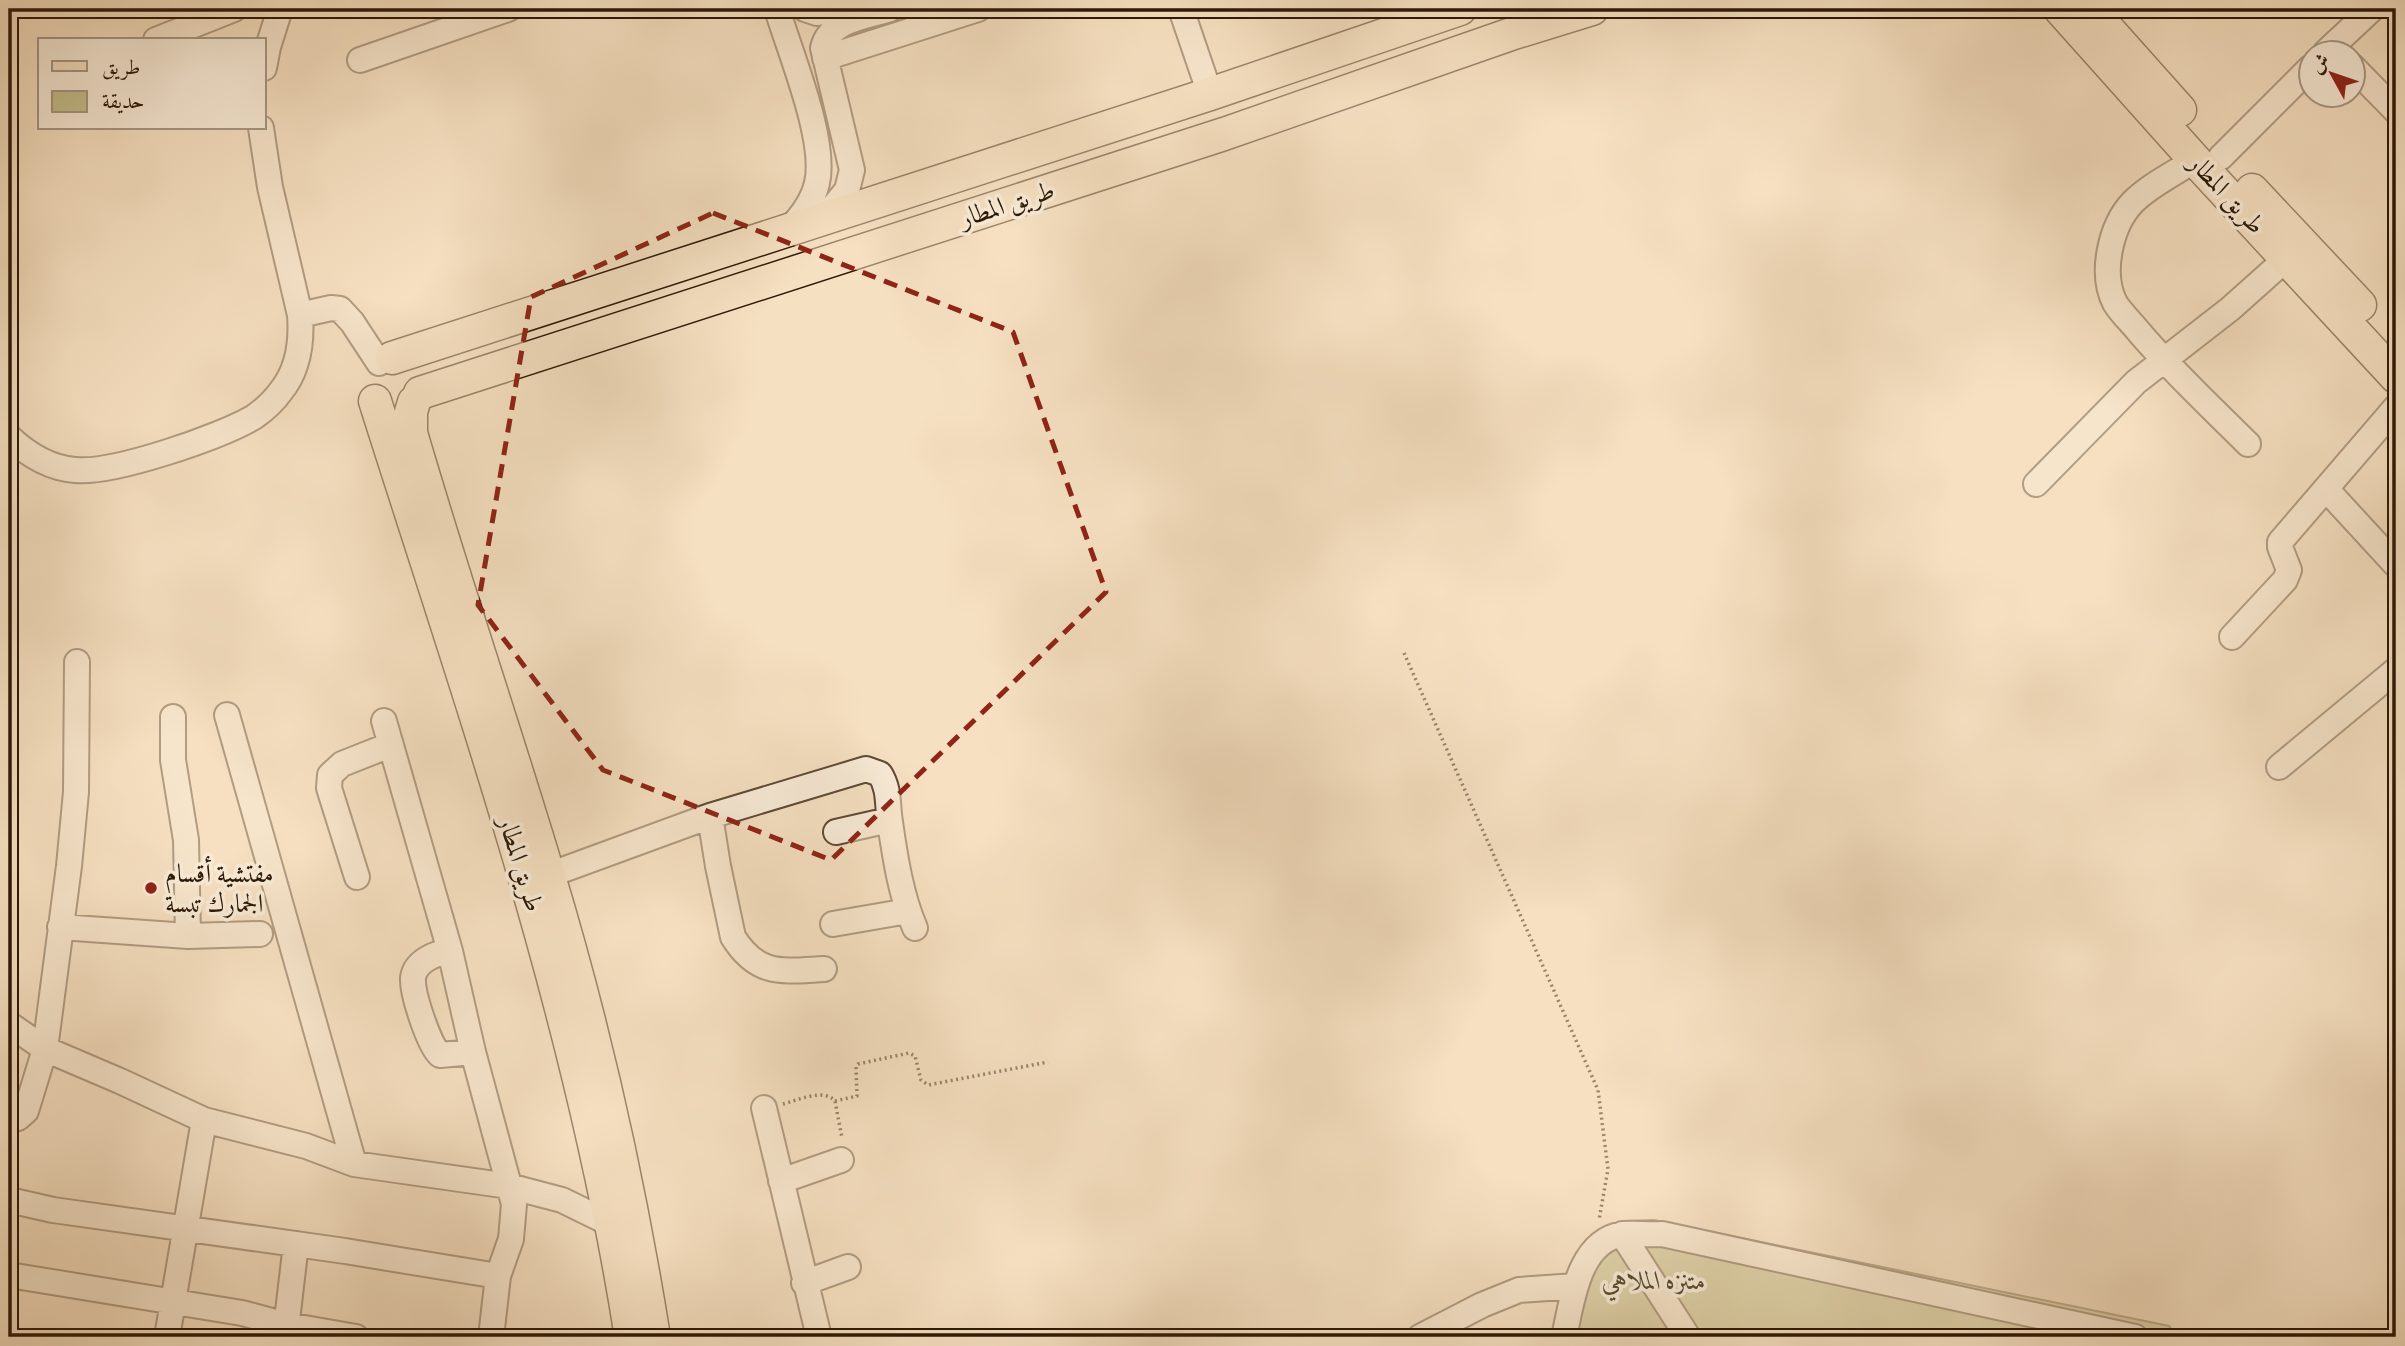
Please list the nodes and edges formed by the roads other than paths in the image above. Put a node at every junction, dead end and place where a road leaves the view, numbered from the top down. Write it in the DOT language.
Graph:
graph roads {
  1 [pos="280,9"];
  2 [pos="509,9"];
  3 [pos="776,9"];
  4 [pos="806,9"];
  5 [pos="833,9"];
  6 [pos="890,9"];
  7 [pos="978,9"];
  8 [pos="1181,9"];
  9 [pos="1460,9"];
  10 [pos="1592,9"];
  11 [pos="2060,9"];
  12 [pos="2090,9"];
  13 [pos="2372,9"];
  14 [pos="231,10"];
  15 [pos="1509,21"];
  16 [pos="161,38"];
  17 [pos="2344,38"];
  18 [pos="266,58"];
  19 [pos="825,58"];
  20 [pos="360,60"];
  21 [pos="2366,80"];
  22 [pos="2296,81"];
  23 [pos="1210,94"];
  24 [pos="2396,111"];
  25 [pos="261,130"];
  26 [pos="1224,134"];
  27 [pos="2208,158"];
  28 [pos="825,217"];
  29 [pos="789,229"];
  30 [pos="2286,259"];
  31 [pos="300,315"];
  32 [pos="2396,345"];
  33 [pos="2163,360"];
  34 [pos="385,361"];
  35 [pos="2396,377"];
  36 [pos="417,397"];
  37 [pos="375,401"];
  38 [pos="2396,407"];
  39 [pos="9,437"];
  40 [pos="2248,444"];
  41 [pos="2036,484"];
  42 [pos="2326,489"];
  43 [pos="2396,565"];
  44 [pos="2232,637"];
  45 [pos="77,662"];
  46 [pos="2396,670"];
  47 [pos="227,715"];
  48 [pos="173,718"];
  49 [pos="384,721"];
  50 [pos="390,745"];
  51 [pos="2279,767"];
  52 [pos="710,816"];
  53 [pos="889,820"];
  54 [pos="836,832"];
  55 [pos="357,877"];
  56 [pos="538,878"];
  57 [pos="833,924"];
  58 [pos="60,927"];
  59 [pos="260,934"];
  60 [pos="188,936"];
  61 [pos="450,951"];
  62 [pos="824,969"];
  63 [pos="9,1024"];
  64 [pos="45,1049"];
  65 [pos="473,1052"];
  66 [pos="764,1108"];
  67 [pos="9,1119"];
  68 [pos="204,1120"];
  69 [pos="841,1160"];
  70 [pos="354,1164"];
  71 [pos="781,1181"];
  72 [pos="509,1186"];
  73 [pos="9,1200"];
  74 [pos="622,1221"];
  75 [pos="186,1229"];
  76 [pos="1622,1234"];
  77 [pos="296,1244"];
  78 [pos="848,1267"];
  79 [pos="9,1275"];
  80 [pos="498,1276"];
  81 [pos="804,1283"];
  82 [pos="1576,1286"];
  83 [pos="173,1302"];
  84 [pos="286,1331"];
  85 [pos="167,1337"];
  86 [pos="356,1337"];
  87 [pos="491,1337"];
  88 [pos="631,1337"];
  89 [pos="654,1337"];
  90 [pos="819,1337"];
  91 [pos="1420,1337"];
  92 [pos="1564,1337"];
  93 [pos="1688,1337"];
  94 [pos="2135,1337"];
  1 -- 18 [label="street"];
  2 -- 20 [label="street"];
  3 -- 29 [label="street"];
  4 -- 5 [label="street"];
  6 -- 19 [label="street"];
  7 -- 19 [label="street"];
  8 -- 23 [label="street"];
  9 -- 23 [label="main road, طريق المطار"];
  10 -- 15 [label="main road, طريق المطار"];
  11 -- 27 [label="main road, طريق المطار"];
  12 -- 27 [label="main road, طريق المطار"];
  13 -- 17 [label="street"];
  14 -- 16 [label="street"];
  15 -- 26 [label="main road, طريق المطار"];
  19 -- 28 [label="street"];
  21 -- 24 [label="street"];
  22 -- 27 [label="street"];
  23 -- 26 [label="main road"];
  23 -- 28 [label="main road, طريق المطار"];
  25 -- 31 [label="street"];
  26 -- 36 [label="main road, طريق المطار"];
  27 -- 30 [label="main road, طريق المطار"];
  27 -- 32 [label="main road, طريق المطار"];
  27 -- 33 [label="street"];
  28 -- 29 [label="main road, طريق المطار"];
  29 -- 34 [label="main road, طريق المطار"];
  30 -- 33 [label="street"];
  30 -- 35 [label="main road, طريق المطار"];
  31 -- 34 [label="street"];
  31 -- 39 [label="street"];
  33 -- 40 [label="street"];
  33 -- 41 [label="street"];
  34 -- 36 [label="main road"];
  34 -- 37 [label="main road"];
  36 -- 37 [label="main road"];
  36 -- 56 [label="main road, طريق المطار"];
  37 -- 56 [label="main road, طريق المطار"];
  38 -- 42 [label="street"];
  42 -- 43 [label="street"];
  42 -- 44 [label="street"];
  45 -- 58 [label="street"];
  46 -- 51 [label="street"];
  47 -- 70 [label="street"];
  48 -- 60 [label="street"];
  49 -- 50 [label="street"];
  50 -- 55 [label="street"];
  50 -- 61 [label="street"];
  52 -- 53 [label="street"];
  52 -- 56 [label="street"];
  52 -- 62 [label="street"];
  53 -- 54 [label="street"];
  53 -- 57 [label="street"];
  56 -- 74 [label="main road, طريق المطار"];
  58 -- 60 [label="street"];
  58 -- 64 [label="street"];
  59 -- 60 [label="street"];
  61 -- 65 [label="street"];
  61 -- 65 [label="street"];
  63 -- 64 [label="street"];
  64 -- 67 [label="street"];
  64 -- 68 [label="street"];
  65 -- 72 [label="street"];
  66 -- 71 [label="street"];
  68 -- 70 [label="street"];
  68 -- 75 [label="street"];
  69 -- 71 [label="street"];
  70 -- 72 [label="street"];
  71 -- 81 [label="street"];
  72 -- 74 [label="street"];
  72 -- 80 [label="street"];
  73 -- 75 [label="street"];
  74 -- 88 [label="main road, طريق المطار"];
  74 -- 89 [label="main road, طريق المطار"];
  75 -- 77 [label="street"];
  75 -- 83 [label="street"];
  76 -- 82 [label="street"];
  76 -- 93 [label="street"];
  76 -- 94 [label="street"];
  77 -- 80 [label="street"];
  77 -- 84 [label="street"];
  78 -- 81 [label="street"];
  79 -- 83 [label="street"];
  80 -- 87 [label="street"];
  81 -- 90 [label="street"];
  82 -- 91 [label="street"];
  82 -- 92 [label="street"];
  83 -- 84 [label="street"];
  83 -- 85 [label="street"];
  84 -- 86 [label="street"];
}
